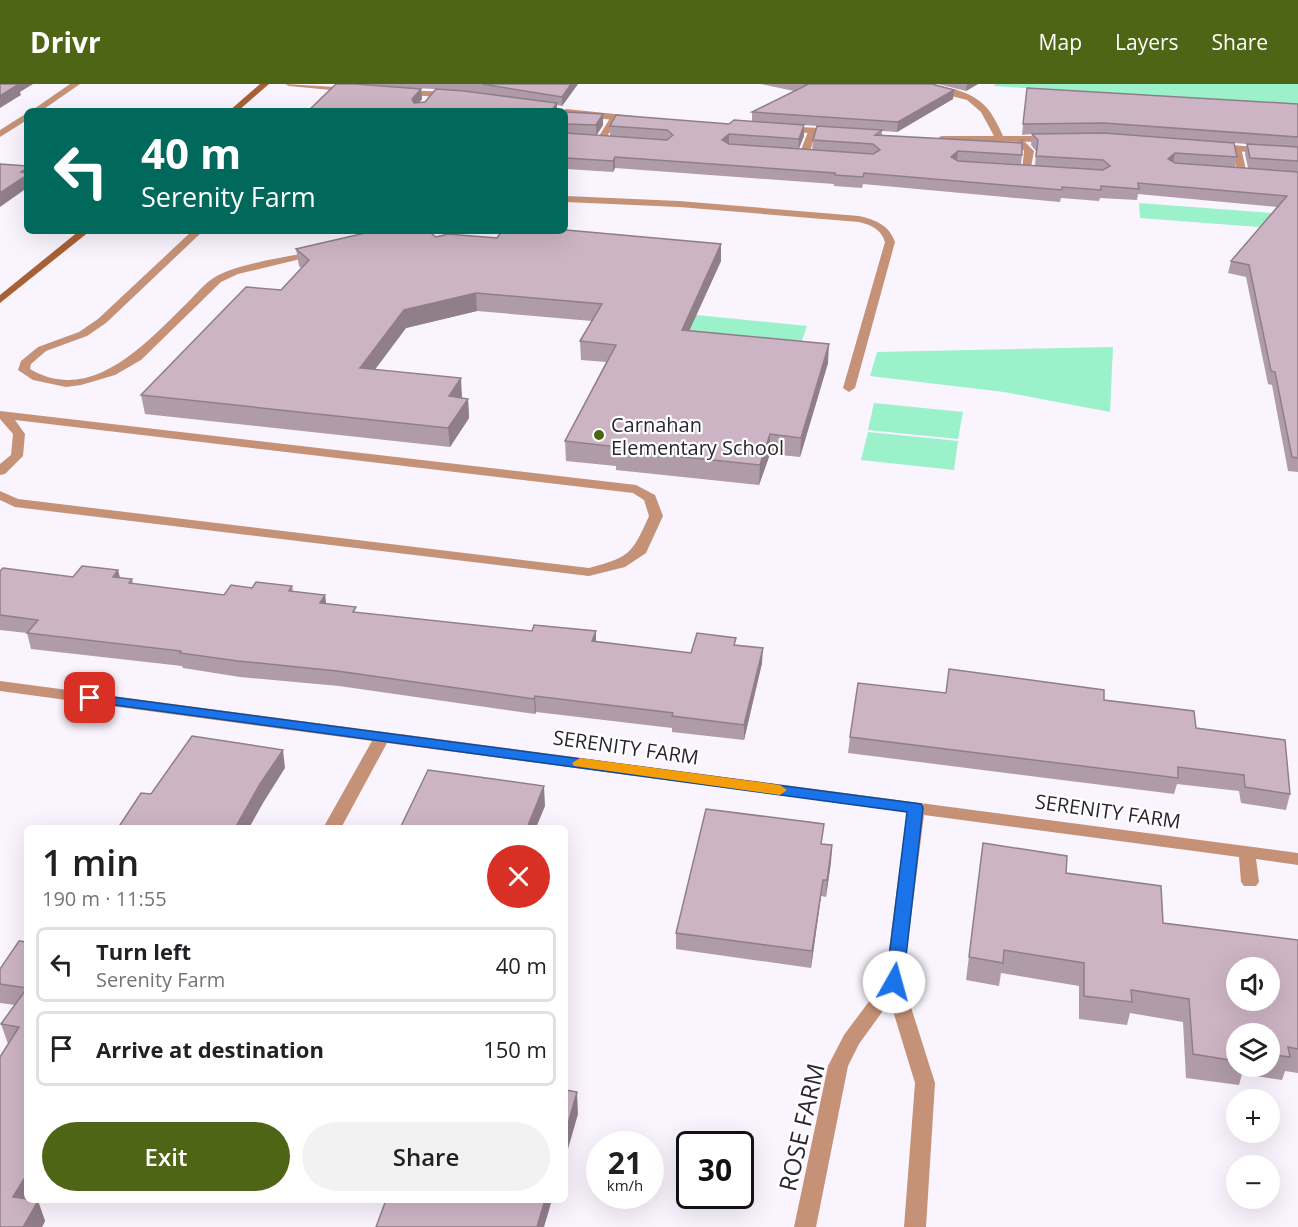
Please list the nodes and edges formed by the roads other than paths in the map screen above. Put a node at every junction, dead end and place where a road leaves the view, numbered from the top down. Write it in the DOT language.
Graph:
graph roads {
  1 [pos="76,84"];
  2 [pos="265,84"];
  3 [pos="289,84"];
  4 [pos="414,84"];
  5 [pos="909,84"];
  6 [pos="349,87"];
  7 [pos="363,91"];
  8 [pos="393,92"];
  9 [pos="435,93"];
  10 [pos="455,95"];
  11 [pos="427,102"];
  12 [pos="40,108"];
  13 [pos="237,108"];
  14 [pos="568,112"];
  15 [pos="615,117"];
  16 [pos="24,118"];
  17 [pos="650,120"];
  18 [pos="777,128"];
  19 [pos="812,131"];
  20 [pos="844,133"];
  21 [pos="0,134"];
  22 [pos="932,139"];
  23 [pos="1000,139"];
  24 [pos="1019,139"];
  25 [pos="1055,139"];
  26 [pos="588,140"];
  27 [pos="600,141"];
  28 [pos="611,142"];
  29 [pos="1203,146"];
  30 [pos="1237,148"];
  31 [pos="1298,153"];
  32 [pos="793,154"];
  33 [pos="804,155"];
  34 [pos="815,156"];
  35 [pos="1015,171"];
  36 [pos="1230,173"];
  37 [pos="1242,174"];
  38 [pos="1253,174"];
  39 [pos="568,199"];
  40 [pos="81,234"];
  41 [pos="195,234"];
  42 [pos="327,251"];
  43 [pos="0,300"];
  44 [pos="849,388"];
  45 [pos="3,416"];
  46 [pos="0,471"];
  47 [pos="0,495"];
  48 [pos="0,686"];
  49 [pos="382,737"];
  50 [pos="916,808"];
  51 [pos="334,825"];
  52 [pos="1247,852"];
  53 [pos="1298,859"];
  54 [pos="1250,882"];
  55 [pos="894,982"];
  56 [pos="805,1227"];
  57 [pos="915,1227"];
  1 -- 12 [label="street"];
  2 -- 13 [label="main road"];
  3 -- 6 [label="street"];
  4 -- 9 [label="street"];
  5 -- 23 [label="street"];
  6 -- 7 [label="street"];
  8 -- 9 [label="street"];
  9 -- 10 [label="street"];
  9 -- 11 [label="street"];
  14 -- 15 [label="street"];
  15 -- 17 [label="street"];
  15 -- 27 [label="street"];
  16 -- 21 [label="street"];
  18 -- 19 [label="street"];
  19 -- 20 [label="street"];
  19 -- 33 [label="street"];
  22 -- 23 [label="street"];
  23 -- 24 [label="street"];
  24 -- 25 [label="street"];
  24 -- 35 [label="street"];
  26 -- 27 [label="street"];
  27 -- 28 [label="street"];
  29 -- 30 [label="street"];
  30 -- 31 [label="street"];
  30 -- 37 [label="street"];
  32 -- 33 [label="street"];
  33 -- 34 [label="street"];
  36 -- 37 [label="street"];
  37 -- 38 [label="street"];
  39 -- 44 [label="street"];
  40 -- 43 [label="main road"];
  41 -- 42 [label="street"];
  45 -- 46 [label="street"];
  45 -- 47 [label="street"];
  48 -- 49 [label="street, SERENITY FARM"];
  49 -- 50 [label="street, SERENITY FARM"];
  49 -- 51 [label="street"];
  50 -- 52 [label="street, SERENITY FARM"];
  50 -- 55 [label="street, ROSE FARM"];
  52 -- 53 [label="street, SERENITY FARM"];
  52 -- 54 [label="street"];
  55 -- 56 [label="street, ROSE FARM"];
  55 -- 57 [label="street, ROSE FARM"];
}
